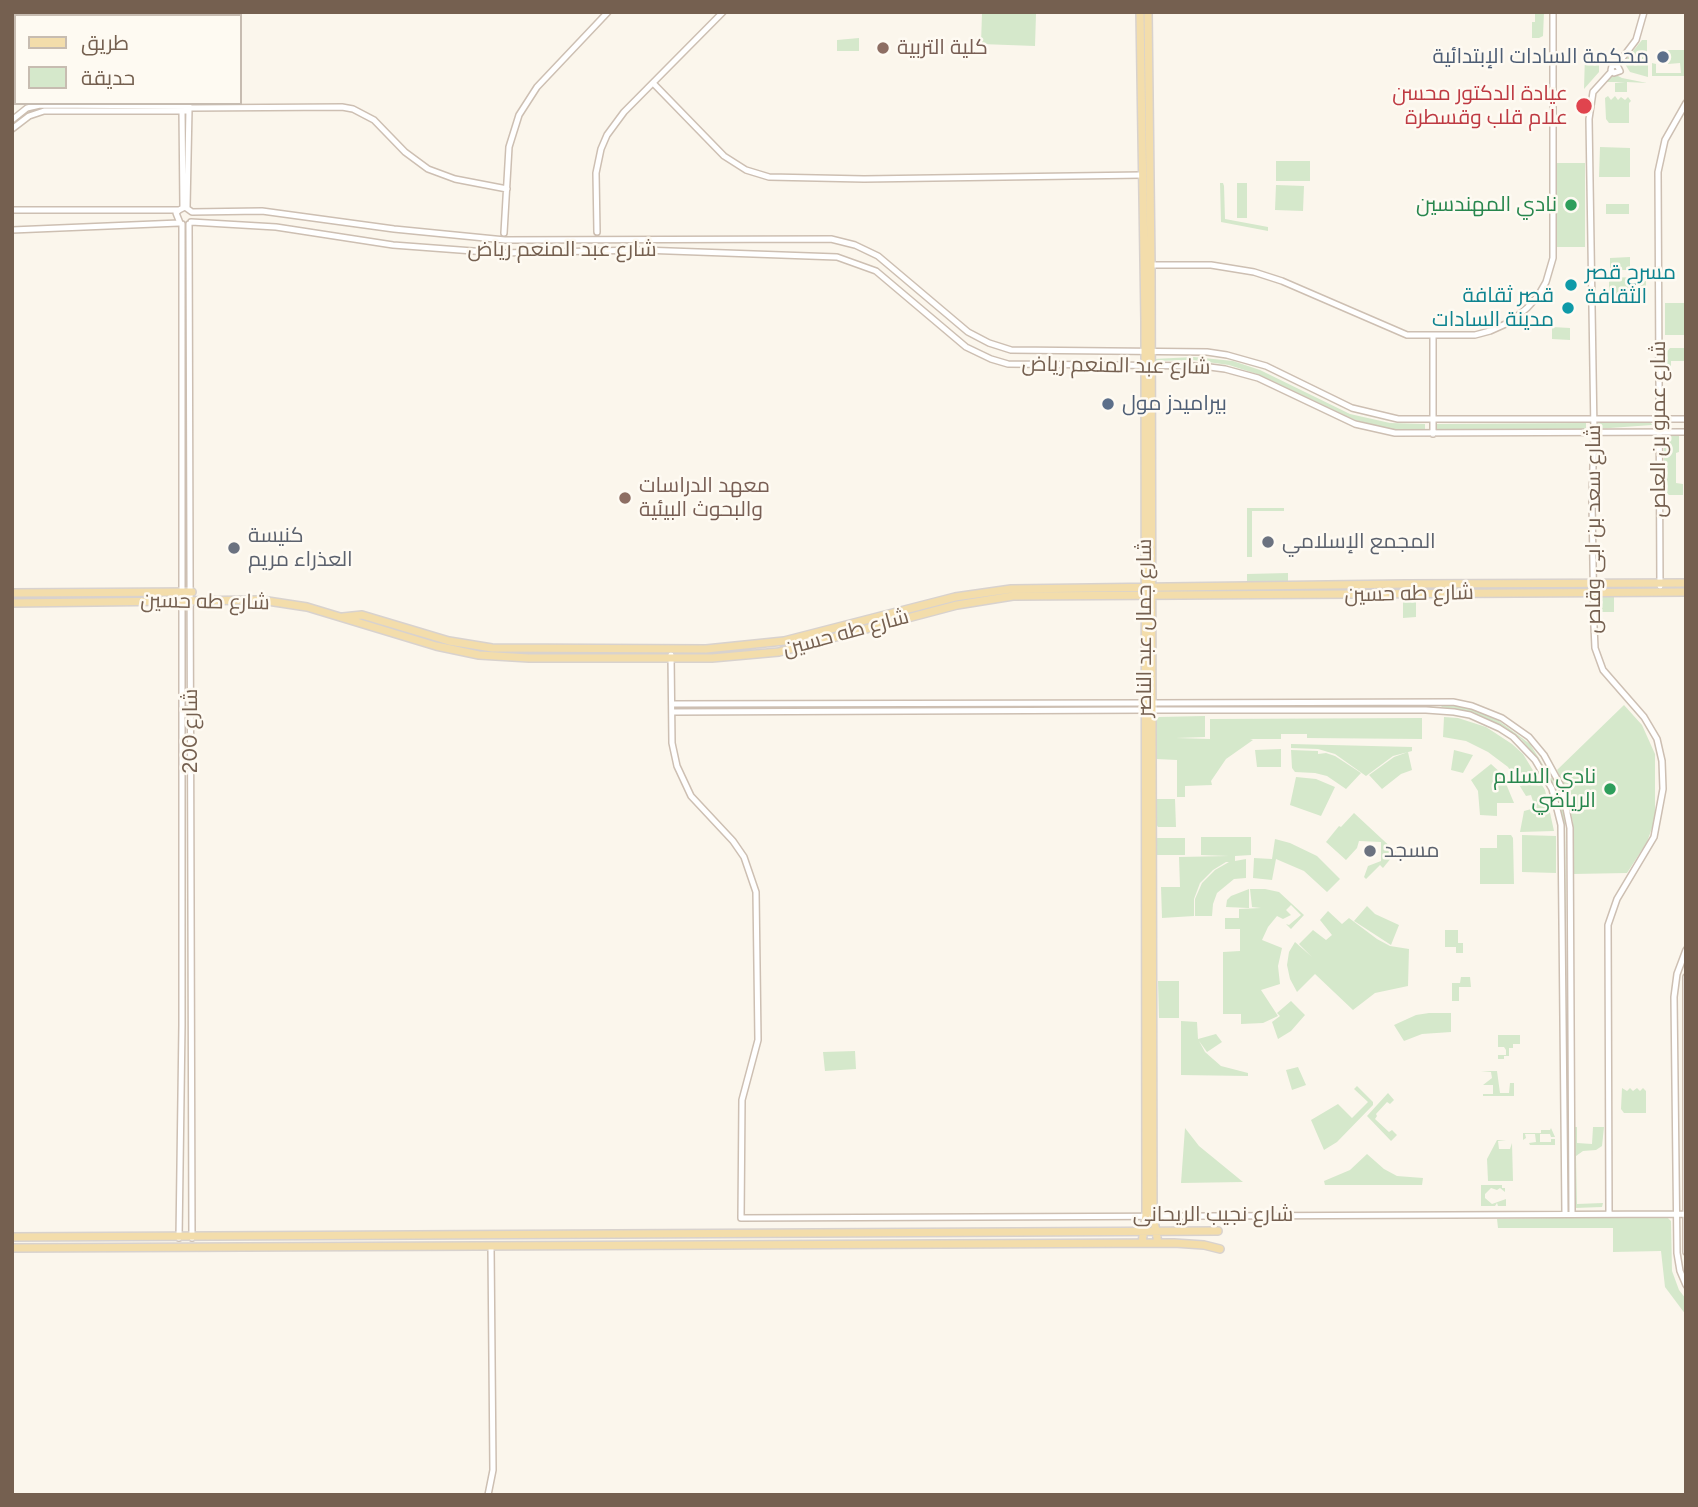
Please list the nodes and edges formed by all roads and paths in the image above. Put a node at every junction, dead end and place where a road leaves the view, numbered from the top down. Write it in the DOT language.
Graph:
graph roads {
  1 [pos="608,12"];
  2 [pos="723,12"];
  3 [pos="1140,12"];
  4 [pos="1148,12"];
  5 [pos="1553,12"];
  6 [pos="1643,12"];
  7 [pos="653,83"];
  8 [pos="1686,103"];
  9 [pos="126,105"];
  10 [pos="161,105"];
  11 [pos="186,107"];
  12 [pos="62,108"];
  13 [pos="12,120"];
  14 [pos="12,129"];
  15 [pos="1142,175"];
  16 [pos="507,189"];
  17 [pos="185,209"];
  18 [pos="12,210"];
  19 [pos="186,223"];
  20 [pos="429,225"];
  21 [pos="394,229"];
  22 [pos="12,230"];
  23 [pos="597,232"];
  24 [pos="429,233"];
  25 [pos="504,233"];
  26 [pos="642,240"];
  27 [pos="393,245"];
  28 [pos="642,250"];
  29 [pos="1151,265"];
  30 [pos="1433,336"];
  31 [pos="1148,353"];
  32 [pos="1148,365"];
  33 [pos="1432,419"];
  34 [pos="1659,419"];
  35 [pos="1686,419"];
  36 [pos="1594,420"];
  37 [pos="1594,432"];
  38 [pos="1659,432"];
  39 [pos="1686,432"];
  40 [pos="1433,433"];
  41 [pos="1660,583"];
  42 [pos="1686,583"];
  43 [pos="1388,584"];
  44 [pos="1148,587"];
  45 [pos="1593,589"];
  46 [pos="1660,592"];
  47 [pos="1686,592"];
  48 [pos="12,593"];
  49 [pos="1388,595"];
  50 [pos="182,596"];
  51 [pos="192,596"];
  52 [pos="1149,596"];
  53 [pos="12,603"];
  54 [pos="340,617"];
  55 [pos="671,649"];
  56 [pos="671,658"];
  57 [pos="1437,701"];
  58 [pos="672,704"];
  59 [pos="1149,706"];
  60 [pos="1437,710"];
  61 [pos="672,712"];
  62 [pos="1686,950"];
  63 [pos="1686,977"];
  64 [pos="1675,1035"];
  65 [pos="1685,1035"];
  66 [pos="1675,1043"];
  67 [pos="1685,1043"];
  68 [pos="1565,1213"];
  69 [pos="1572,1213"];
  70 [pos="1609,1213"];
  71 [pos="1677,1214"];
  72 [pos="1686,1214"];
  73 [pos="1150,1215"];
  74 [pos="1143,1231"];
  75 [pos="1157,1231"];
  76 [pos="1218,1231"];
  77 [pos="12,1237"];
  78 [pos="179,1238"];
  79 [pos="192,1238"];
  80 [pos="1142,1243"];
  81 [pos="1158,1243"];
  82 [pos="491,1247"];
  83 [pos="12,1248"];
  84 [pos="1220,1249"];
  85 [pos="1686,1251"];
  86 [pos="1686,1286"];
  87 [pos="488,1495"];
  1 -- 16 [label="street"];
  2 -- 7 [label="street"];
  3 -- 15 [label="main road, شارع جمال عبد الناصر"];
  4 -- 29 [label="main road, شارع جمال عبد الناصر"];
  5 -- 30 [label="street"];
  6 -- 36 [label="street, شارع سعد بن ابى وقاص"];
  7 -- 15 [label="street"];
  7 -- 23 [label="street"];
  8 -- 34 [label="street, شارع عمرو بن العاص"];
  9 -- 12 [label="street"];
  10 -- 11 [label="street"];
  11 -- 12 [label="street"];
  11 -- 16 [label="street"];
  11 -- 17 [label="street"];
  12 -- 13 [label="street"];
  12 -- 14 [label="street"];
  15 -- 31 [label="main road, شارع جمال عبد الناصر"];
  16 -- 25 [label="street"];
  17 -- 18 [label="street, شارع عبد المنعم رياض"];
  17 -- 19 [label="street"];
  17 -- 19 [label="street"];
  17 -- 21 [label="street, شارع عبد المنعم رياض"];
  19 -- 22 [label="street, شارع عبد المنعم رياض"];
  19 -- 27 [label="street, شارع عبد المنعم رياض"];
  19 -- 50 [label="street, شارع 200"];
  19 -- 51 [label="street, شارع 200"];
  20 -- 24 [label="street"];
  21 -- 24 [label="street, شارع عبد المنعم رياض"];
  21 -- 27 [label="street"];
  24 -- 26 [label="street, شارع عبد المنعم رياض"];
  26 -- 28 [label="street"];
  26 -- 31 [label="street, شارع عبد المنعم رياض"];
  27 -- 28 [label="street, شارع عبد المنعم رياض"];
  28 -- 32 [label="street, شارع عبد المنعم رياض"];
  29 -- 30 [label="street"];
  29 -- 31 [label="main road, شارع جمال عبد الناصر"];
  30 -- 33 [label="street"];
  31 -- 32 [label="main road, شارع جمال عبد الناصر"];
  31 -- 33 [label="street, شارع عبد المنعم رياض"];
  32 -- 40 [label="street, شارع عبد المنعم رياض"];
  32 -- 44 [label="main road, شارع جمال عبد الناصر"];
  33 -- 36 [label="street, شارع عبد المنعم رياض"];
  33 -- 40 [label="street"];
  34 -- 35 [label="street, شارع عبد المنعم رياض"];
  34 -- 36 [label="street, شارع عبد المنعم رياض"];
  34 -- 38 [label="street, شارع عمرو بن العاص"];
  36 -- 37 [label="street, شارع سعد بن ابى وقاص"];
  37 -- 38 [label="street, شارع عبد المنعم رياض"];
  37 -- 40 [label="street, شارع عبد المنعم رياض"];
  37 -- 45 [label="street, شارع سعد بن ابى وقاص"];
  38 -- 39 [label="street, شارع عبد المنعم رياض"];
  38 -- 41 [label="street, شارع عمرو بن العاص"];
  41 -- 42 [label="main road, شارع طه حسين"];
  41 -- 45 [label="main road, شارع طه حسين"];
  41 -- 46 [label="street, شارع عمرو بن العاص"];
  43 -- 44 [label="main road, شارع طه حسين"];
  43 -- 45 [label="main road, شارع طه حسين"];
  43 -- 49 [label="main road"];
  44 -- 52 [label="main road, شارع جمال عبد الناصر"];
  44 -- 55 [label="main road, شارع طه حسين"];
  45 -- 46 [label="main road, شارع طه حسين"];
  45 -- 49 [label="main road, شارع طه حسين"];
  45 -- 70 [label="street, شارع سعد بن ابى وقاص"];
  46 -- 47 [label="main road, شارع طه حسين"];
  48 -- 50 [label="main road, شارع طه حسين"];
  49 -- 52 [label="main road, شارع طه حسين"];
  50 -- 51 [label="main road, شارع طه حسين"];
  50 -- 53 [label="main road, شارع طه حسين"];
  50 -- 78 [label="street, شارع 200"];
  51 -- 54 [label="main road, شارع طه حسين"];
  51 -- 79 [label="street, شارع 200"];
  52 -- 56 [label="main road, شارع طه حسين"];
  52 -- 59 [label="main road, شارع جمال عبد الناصر"];
  54 -- 55 [label="main road, شارع طه حسين"];
  54 -- 56 [label="main road, شارع طه حسين"];
  55 -- 56 [label="street"];
  56 -- 58 [label="street"];
  57 -- 59 [label="street"];
  57 -- 60 [label="street"];
  57 -- 69 [label="street"];
  58 -- 59 [label="street"];
  58 -- 61 [label="street"];
  59 -- 60 [label="street"];
  59 -- 61 [label="street"];
  59 -- 73 [label="main road, شارع جمال عبد الناصر"];
  60 -- 68 [label="street"];
  61 -- 73 [label="street, شارع نجيب الريحانى"];
  62 -- 64 [label="street"];
  63 -- 65 [label="street"];
  64 -- 65 [label="street"];
  64 -- 66 [label="street"];
  65 -- 67 [label="street"];
  66 -- 67 [label="street"];
  66 -- 71 [label="street"];
  67 -- 72 [label="street"];
  68 -- 69 [label="street, شارع نجيب الريحانى"];
  68 -- 73 [label="street, شارع نجيب الريحانى"];
  69 -- 70 [label="street, شارع نجيب الريحانى"];
  70 -- 71 [label="street, شارع نجيب الريحانى"];
  71 -- 72 [label="street, شارع نجيب الريحانى"];
  71 -- 86 [label="street"];
  72 -- 85 [label="street"];
  73 -- 74 [label="main road, شارع جمال عبد الناصر"];
  73 -- 75 [label="main road, شارع جمال عبد الناصر"];
  74 -- 75 [label="main road"];
  74 -- 79 [label="main road"];
  74 -- 80 [label="main road, شارع جمال عبد الناصر"];
  75 -- 76 [label="main road"];
  75 -- 81 [label="main road, شارع جمال عبد الناصر"];
  77 -- 78 [label="main road"];
  78 -- 79 [label="main road"];
  80 -- 81 [label="main road"];
  80 -- 82 [label="main road"];
  81 -- 84 [label="main road"];
  82 -- 83 [label="main road"];
  82 -- 87 [label="street"];
}
